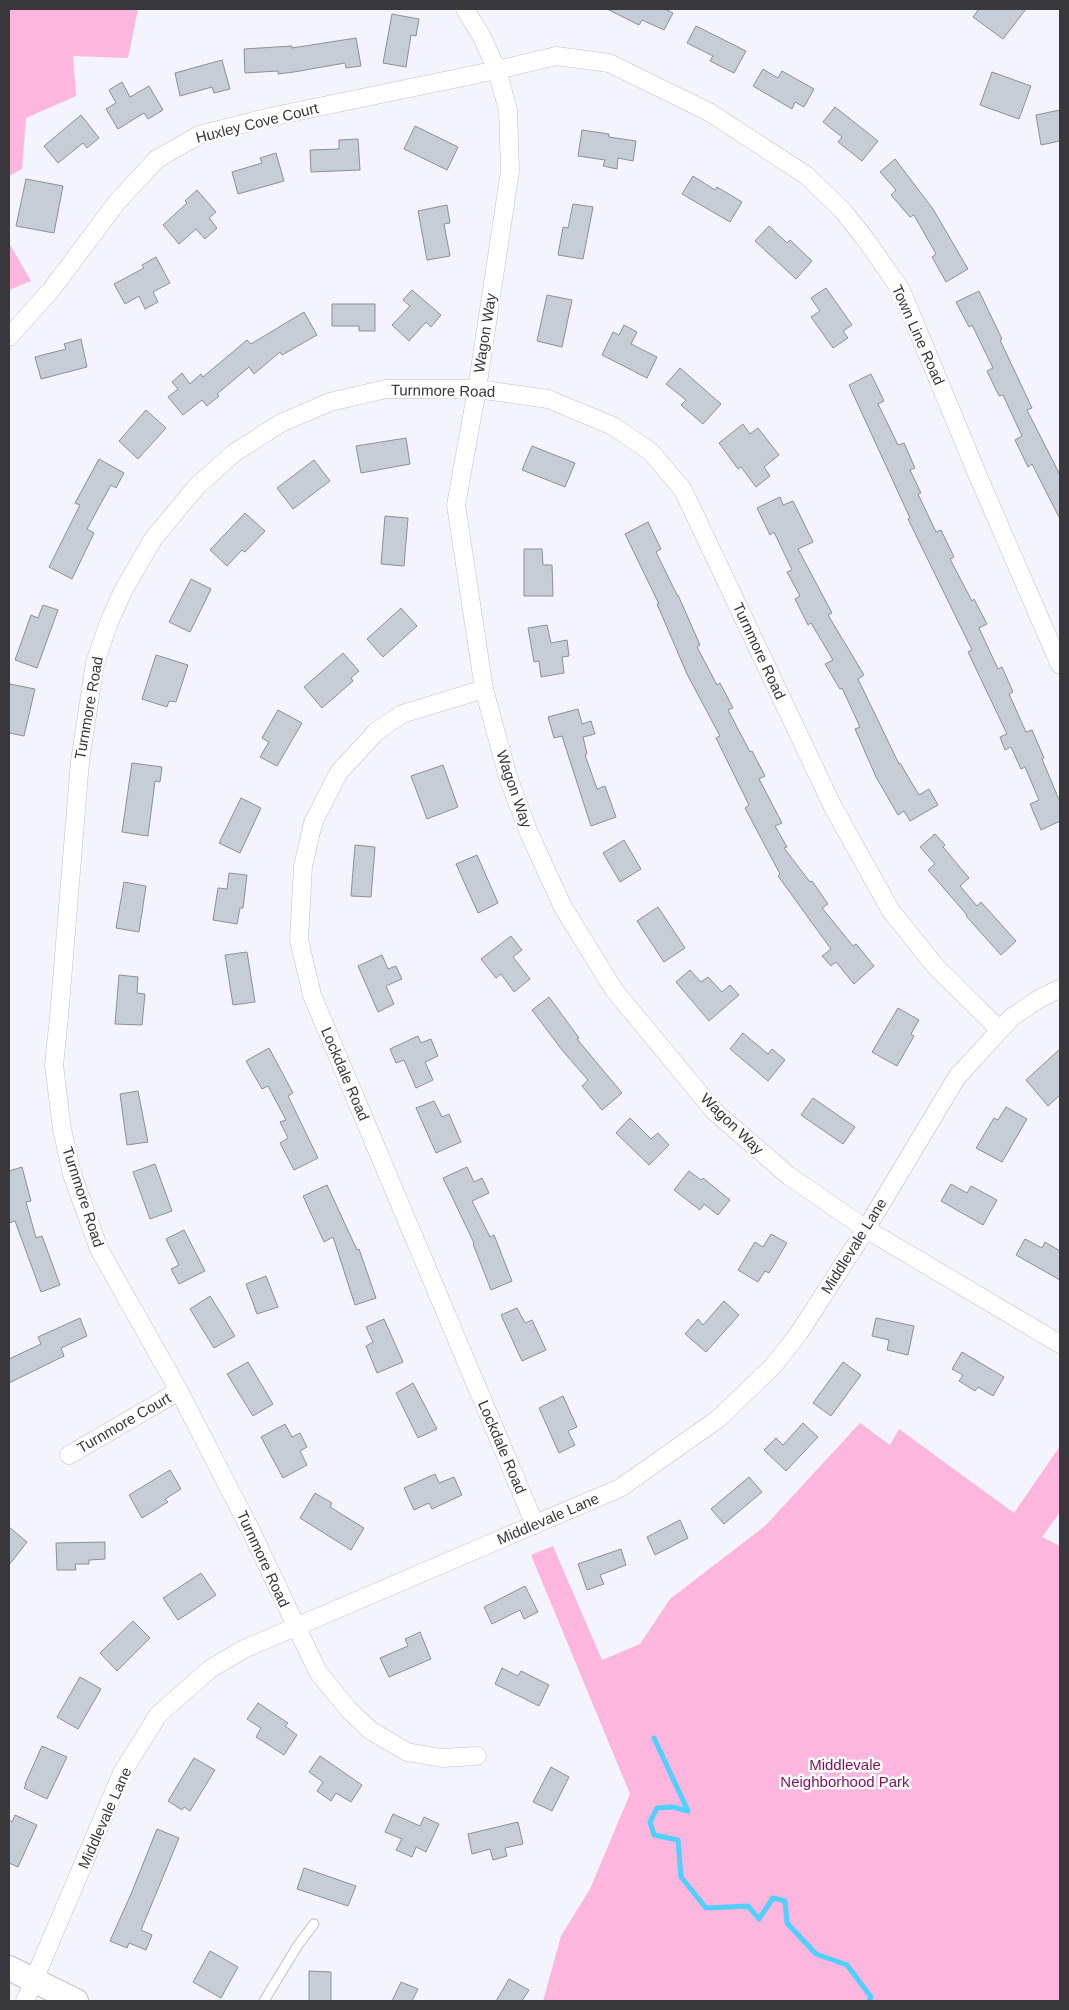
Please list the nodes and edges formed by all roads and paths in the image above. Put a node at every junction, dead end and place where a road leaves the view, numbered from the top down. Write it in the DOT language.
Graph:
graph roads {
  1 [pos="465,9"];
  2 [pos="497,70"];
  3 [pos="9,337"];
  4 [pos="477,388"];
  5 [pos="1060,665"];
  6 [pos="484,689"];
  7 [pos="1060,988"];
  8 [pos="1000,1030"];
  9 [pos="866,1228"];
  10 [pos="1060,1344"];
  11 [pos="179,1391"];
  12 [pos="69,1454"];
  13 [pos="535,1525"];
  14 [pos="295,1626"];
  15 [pos="477,1756"];
  16 [pos="314,1924"];
  17 [pos="9,1968"];
  18 [pos="30,1991"];
  19 [pos="76,2001"];
  20 [pos="264,2001"];
  1 -- 2 [label="street, Wagon Way"];
  2 -- 3 [label="street, Huxley Cove Court"];
  2 -- 4 [label="street, Wagon Way"];
  2 -- 5 [label="street, Town Line Road"];
  4 -- 6 [label="street, Wagon Way"];
  4 -- 8 [label="street, Turnmore Road"];
  4 -- 11 [label="street, Turnmore Road"];
  6 -- 9 [label="street, Wagon Way"];
  6 -- 13 [label="street, Lockdale Road"];
  7 -- 8 [label="street, Middlevale Lane"];
  8 -- 9 [label="street, Middlevale Lane"];
  9 -- 10 [label="street, Wagon Way"];
  9 -- 13 [label="street, Middlevale Lane"];
  11 -- 12 [label="street, Turnmore Court"];
  11 -- 14 [label="street, Turnmore Road"];
  13 -- 14 [label="street, Middlevale Lane"];
  14 -- 15 [label="street, Turnmore Road"];
  14 -- 18 [label="street, Middlevale Lane"];
  16 -- 20 [label="lane"];
  17 -- 18 [label="main road"];
  18 -- 19 [label="main road"];
}
